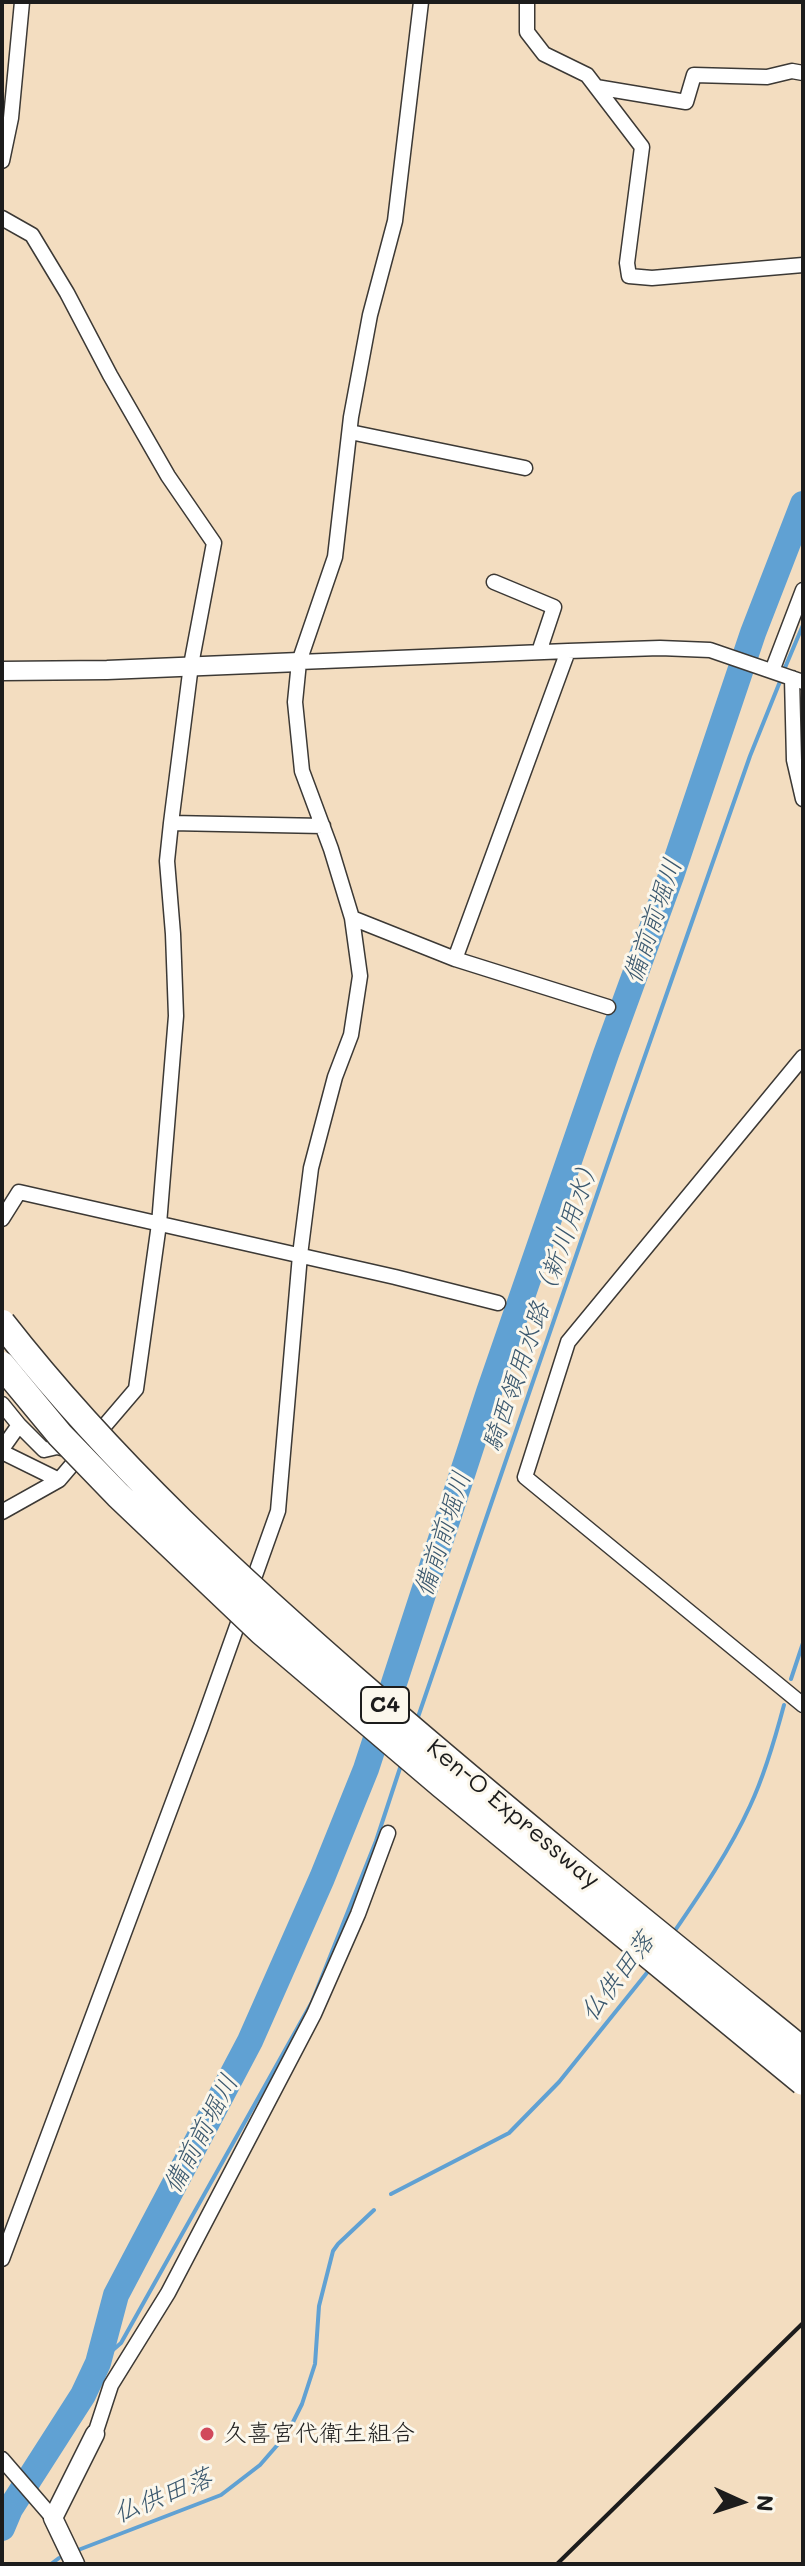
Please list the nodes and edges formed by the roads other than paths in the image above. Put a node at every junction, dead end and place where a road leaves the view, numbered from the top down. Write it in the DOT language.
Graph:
graph roads {
  1 [pos="22,2"];
  2 [pos="421,2"];
  3 [pos="527,2"];
  4 [pos="2,43"];
  5 [pos="16,55"];
  6 [pos="803,73"];
  7 [pos="596,87"];
  8 [pos="2,161"];
  9 [pos="2,218"];
  10 [pos="803,265"];
  11 [pos="350,432"];
  12 [pos="525,468"];
  13 [pos="494,582"];
  14 [pos="803,590"];
  15 [pos="568,651"];
  16 [pos="539,652"];
  17 [pos="299,662"];
  18 [pos="191,665"];
  19 [pos="2,671"];
  20 [pos="772,671"];
  21 [pos="798,680"];
  22 [pos="803,799"];
  23 [pos="171,823"];
  24 [pos="323,826"];
  25 [pos="352,918"];
  26 [pos="455,959"];
  27 [pos="608,1007"];
  28 [pos="803,1057"];
  29 [pos="2,1219"];
  30 [pos="159,1224"];
  31 [pos="300,1255"];
  32 [pos="498,1303"];
  33 [pos="2,1323"];
  34 [pos="2,1365"];
  35 [pos="2,1404"];
  36 [pos="19,1425"];
  37 [pos="2,1450"];
  38 [pos="82,1453"];
  39 [pos="59,1480"];
  40 [pos="2,1512"];
  41 [pos="803,1705"];
  42 [pos="388,1833"];
  43 [pos="803,2051"];
  44 [pos="803,2082"];
  45 [pos="2,2259"];
  46 [pos="95,2434"];
  47 [pos="4,2461"];
  48 [pos="53,2518"];
  49 [pos="75,2564"];
  1 -- 5 [label="street"];
  2 -- 11 [label="street"];
  3 -- 7 [label="street"];
  4 -- 5 [label="street"];
  5 -- 8 [label="street"];
  6 -- 7 [label="street"];
  7 -- 10 [label="street"];
  9 -- 18 [label="street"];
  11 -- 12 [label="street"];
  11 -- 17 [label="street"];
  13 -- 16 [label="street"];
  14 -- 20 [label="street"];
  15 -- 16 [label="street"];
  15 -- 20 [label="street"];
  15 -- 26 [label="street"];
  16 -- 17 [label="street"];
  17 -- 18 [label="street"];
  17 -- 24 [label="street"];
  18 -- 19 [label="street"];
  18 -- 23 [label="street"];
  20 -- 21 [label="street"];
  21 -- 22 [label="street"];
  23 -- 24 [label="street"];
  23 -- 30 [label="street"];
  24 -- 25 [label="street"];
  25 -- 26 [label="street"];
  25 -- 31 [label="street"];
  26 -- 27 [label="street"];
  28 -- 41 [label="street"];
  29 -- 30 [label="street"];
  30 -- 31 [label="street"];
  30 -- 38 [label="street"];
  31 -- 32 [label="street"];
  31 -- 45 [label="street"];
  33 -- 43 [label="highway, Ken-O Expressway / C4, bridge"];
  34 -- 44 [label="highway, Ken-O Expressway / C4, bridge"];
  35 -- 36 [label="street"];
  36 -- 37 [label="street"];
  36 -- 38 [label="street"];
  37 -- 39 [label="street"];
  38 -- 39 [label="street"];
  39 -- 40 [label="street"];
  42 -- 46 [label="street"];
  46 -- 48 [label="street"];
  47 -- 48 [label="street"];
  48 -- 49 [label="street"];
}
